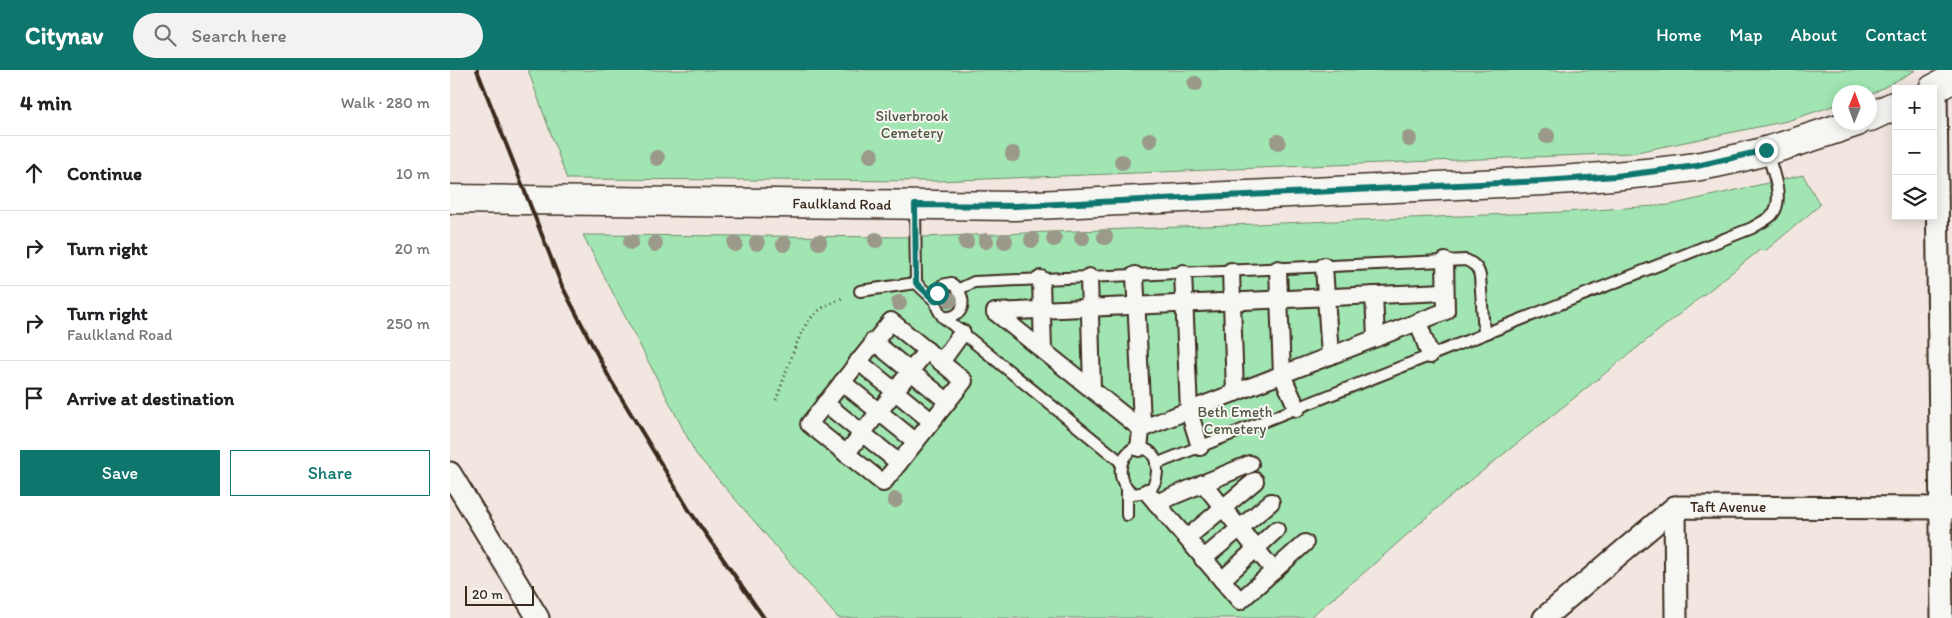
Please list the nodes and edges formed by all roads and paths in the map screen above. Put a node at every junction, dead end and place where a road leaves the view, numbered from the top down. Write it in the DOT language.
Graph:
graph roads {
  1 [pos="1940,85"];
  2 [pos="1892,108"];
  3 [pos="1877,114"];
  4 [pos="1832,130"];
  5 [pos="1766,150"];
  6 [pos="450,199"];
  7 [pos="915,205"];
  8 [pos="1444,261"];
  9 [pos="1324,266"];
  10 [pos="1278,268"];
  11 [pos="1231,271"];
  12 [pos="1183,273"];
  13 [pos="1135,275"];
  14 [pos="1088,277"];
  15 [pos="1041,279"];
  16 [pos="916,283"];
  17 [pos="959,289"];
  18 [pos="860,291"];
  19 [pos="1445,292"];
  20 [pos="1374,295"];
  21 [pos="1326,298"];
  22 [pos="1279,299"];
  23 [pos="935,301"];
  24 [pos="1232,302"];
  25 [pos="1184,304"];
  26 [pos="1137,306"];
  27 [pos="1090,308"];
  28 [pos="1042,310"];
  29 [pos="943,317"];
  30 [pos="1418,322"];
  31 [pos="962,333"];
  32 [pos="1484,333"];
  33 [pos="1376,338"];
  34 [pos="874,342"];
  35 [pos="927,350"];
  36 [pos="1043,351"];
  37 [pos="1430,355"];
  38 [pos="1330,356"];
  39 [pos="858,361"];
  40 [pos="941,362"];
  41 [pos="910,371"];
  42 [pos="1282,375"];
  43 [pos="842,382"];
  44 [pos="1092,390"];
  45 [pos="895,391"];
  46 [pos="1236,393"];
  47 [pos="776,400"];
  48 [pos="947,401"];
  49 [pos="826,403"];
  50 [pos="1297,408"];
  51 [pos="1188,411"];
  52 [pos="879,412"];
  53 [pos="931,421"];
  54 [pos="1141,429"];
  55 [pos="862,433"];
  56 [pos="915,441"];
  57 [pos="1200,447"];
  58 [pos="1139,448"];
  59 [pos="846,454"];
  60 [pos="1122,462"];
  61 [pos="899,463"];
  62 [pos="1156,464"];
  63 [pos="1250,464"];
  64 [pos="450,472"];
  65 [pos="1255,482"];
  66 [pos="1203,483"];
  67 [pos="1127,490"];
  68 [pos="1152,497"];
  69 [pos="1271,502"];
  70 [pos="1223,507"];
  71 [pos="1675,507"];
  72 [pos="1946,508"];
  73 [pos="1127,515"];
  74 [pos="1240,528"];
  75 [pos="1276,530"];
  76 [pos="1187,538"];
  77 [pos="1305,544"];
  78 [pos="1256,548"];
  79 [pos="1204,559"];
  80 [pos="1274,571"];
  81 [pos="1222,580"];
  82 [pos="538,618"];
  83 [pos="1544,618"];
  84 [pos="1676,618"];
  85 [pos="1942,618"];
  1 -- 72 [label="street"];
  2 -- 3 [label="main road"];
  4 -- 5 [label="main road, Faulkland Road"];
  5 -- 7 [label="main road, Faulkland Road"];
  5 -- 32 [label="lane"];
  6 -- 7 [label="main road, Faulkland Road"];
  7 -- 16 [label="lane"];
  8 -- 9 [label="lane"];
  8 -- 19 [label="street"];
  8 -- 32 [label="lane"];
  9 -- 10 [label="lane"];
  9 -- 21 [label="street"];
  10 -- 11 [label="lane"];
  10 -- 22 [label="street"];
  11 -- 12 [label="lane"];
  11 -- 24 [label="street"];
  12 -- 13 [label="lane"];
  12 -- 25 [label="street"];
  13 -- 14 [label="lane"];
  13 -- 26 [label="street"];
  14 -- 15 [label="lane"];
  14 -- 27 [label="street"];
  15 -- 17 [label="lane"];
  15 -- 28 [label="street"];
  16 -- 18 [label="lane"];
  16 -- 23 [label="lane"];
  17 -- 23 [label="lane"];
  17 -- 29 [label="lane"];
  18 -- 47 [label="path"];
  19 -- 20 [label="street"];
  19 -- 30 [label="street"];
  20 -- 21 [label="street"];
  20 -- 33 [label="street"];
  21 -- 22 [label="street"];
  21 -- 38 [label="street"];
  22 -- 24 [label="street"];
  22 -- 42 [label="street"];
  23 -- 29 [label="lane"];
  24 -- 25 [label="street"];
  24 -- 46 [label="street"];
  25 -- 26 [label="street"];
  25 -- 51 [label="street"];
  26 -- 27 [label="street"];
  26 -- 54 [label="street"];
  27 -- 28 [label="street"];
  27 -- 44 [label="street"];
  28 -- 36 [label="street"];
  28 -- 36 [label="street"];
  29 -- 31 [label="lane"];
  30 -- 33 [label="street"];
  30 -- 37 [label="street"];
  31 -- 40 [label="street"];
  31 -- 60 [label="lane"];
  32 -- 37 [label="lane"];
  33 -- 38 [label="street"];
  34 -- 35 [label="street"];
  34 -- 39 [label="street"];
  34 -- 41 [label="street"];
  35 -- 40 [label="street"];
  35 -- 41 [label="street"];
  36 -- 44 [label="street"];
  37 -- 50 [label="lane"];
  38 -- 42 [label="street"];
  39 -- 43 [label="street"];
  39 -- 45 [label="street"];
  40 -- 48 [label="street"];
  41 -- 45 [label="street"];
  41 -- 48 [label="street"];
  42 -- 46 [label="street"];
  42 -- 50 [label="street"];
  43 -- 49 [label="street"];
  43 -- 52 [label="street"];
  44 -- 54 [label="street"];
  45 -- 52 [label="street"];
  45 -- 53 [label="street"];
  46 -- 51 [label="street"];
  48 -- 53 [label="street"];
  49 -- 55 [label="street"];
  49 -- 59 [label="street"];
  50 -- 57 [label="lane"];
  51 -- 54 [label="street"];
  51 -- 57 [label="street"];
  52 -- 55 [label="street"];
  52 -- 56 [label="street"];
  53 -- 56 [label="street"];
  54 -- 58 [label="street"];
  55 -- 59 [label="street"];
  55 -- 61 [label="street"];
  56 -- 61 [label="street"];
  57 -- 62 [label="lane"];
  58 -- 60 [label="lane"];
  58 -- 62 [label="lane"];
  59 -- 61 [label="street"];
  60 -- 67 [label="lane"];
  62 -- 68 [label="lane"];
  63 -- 66 [label="street"];
  64 -- 82 [label="street"];
  65 -- 70 [label="street"];
  66 -- 68 [label="street"];
  66 -- 70 [label="street"];
  67 -- 68 [label="lane"];
  67 -- 73 [label="lane"];
  68 -- 76 [label="street"];
  69 -- 74 [label="street"];
  70 -- 74 [label="street"];
  70 -- 76 [label="street"];
  71 -- 72 [label="street, Taft Avenue"];
  71 -- 83 [label="street, Taft Avenue"];
  71 -- 84 [label="street"];
  72 -- 85 [label="street"];
  74 -- 78 [label="street"];
  74 -- 79 [label="street"];
  75 -- 78 [label="street"];
  76 -- 79 [label="street"];
  77 -- 80 [label="street"];
  78 -- 80 [label="street"];
  78 -- 81 [label="street"];
  79 -- 81 [label="street"];
  80 -- 81 [label="street"];
}
